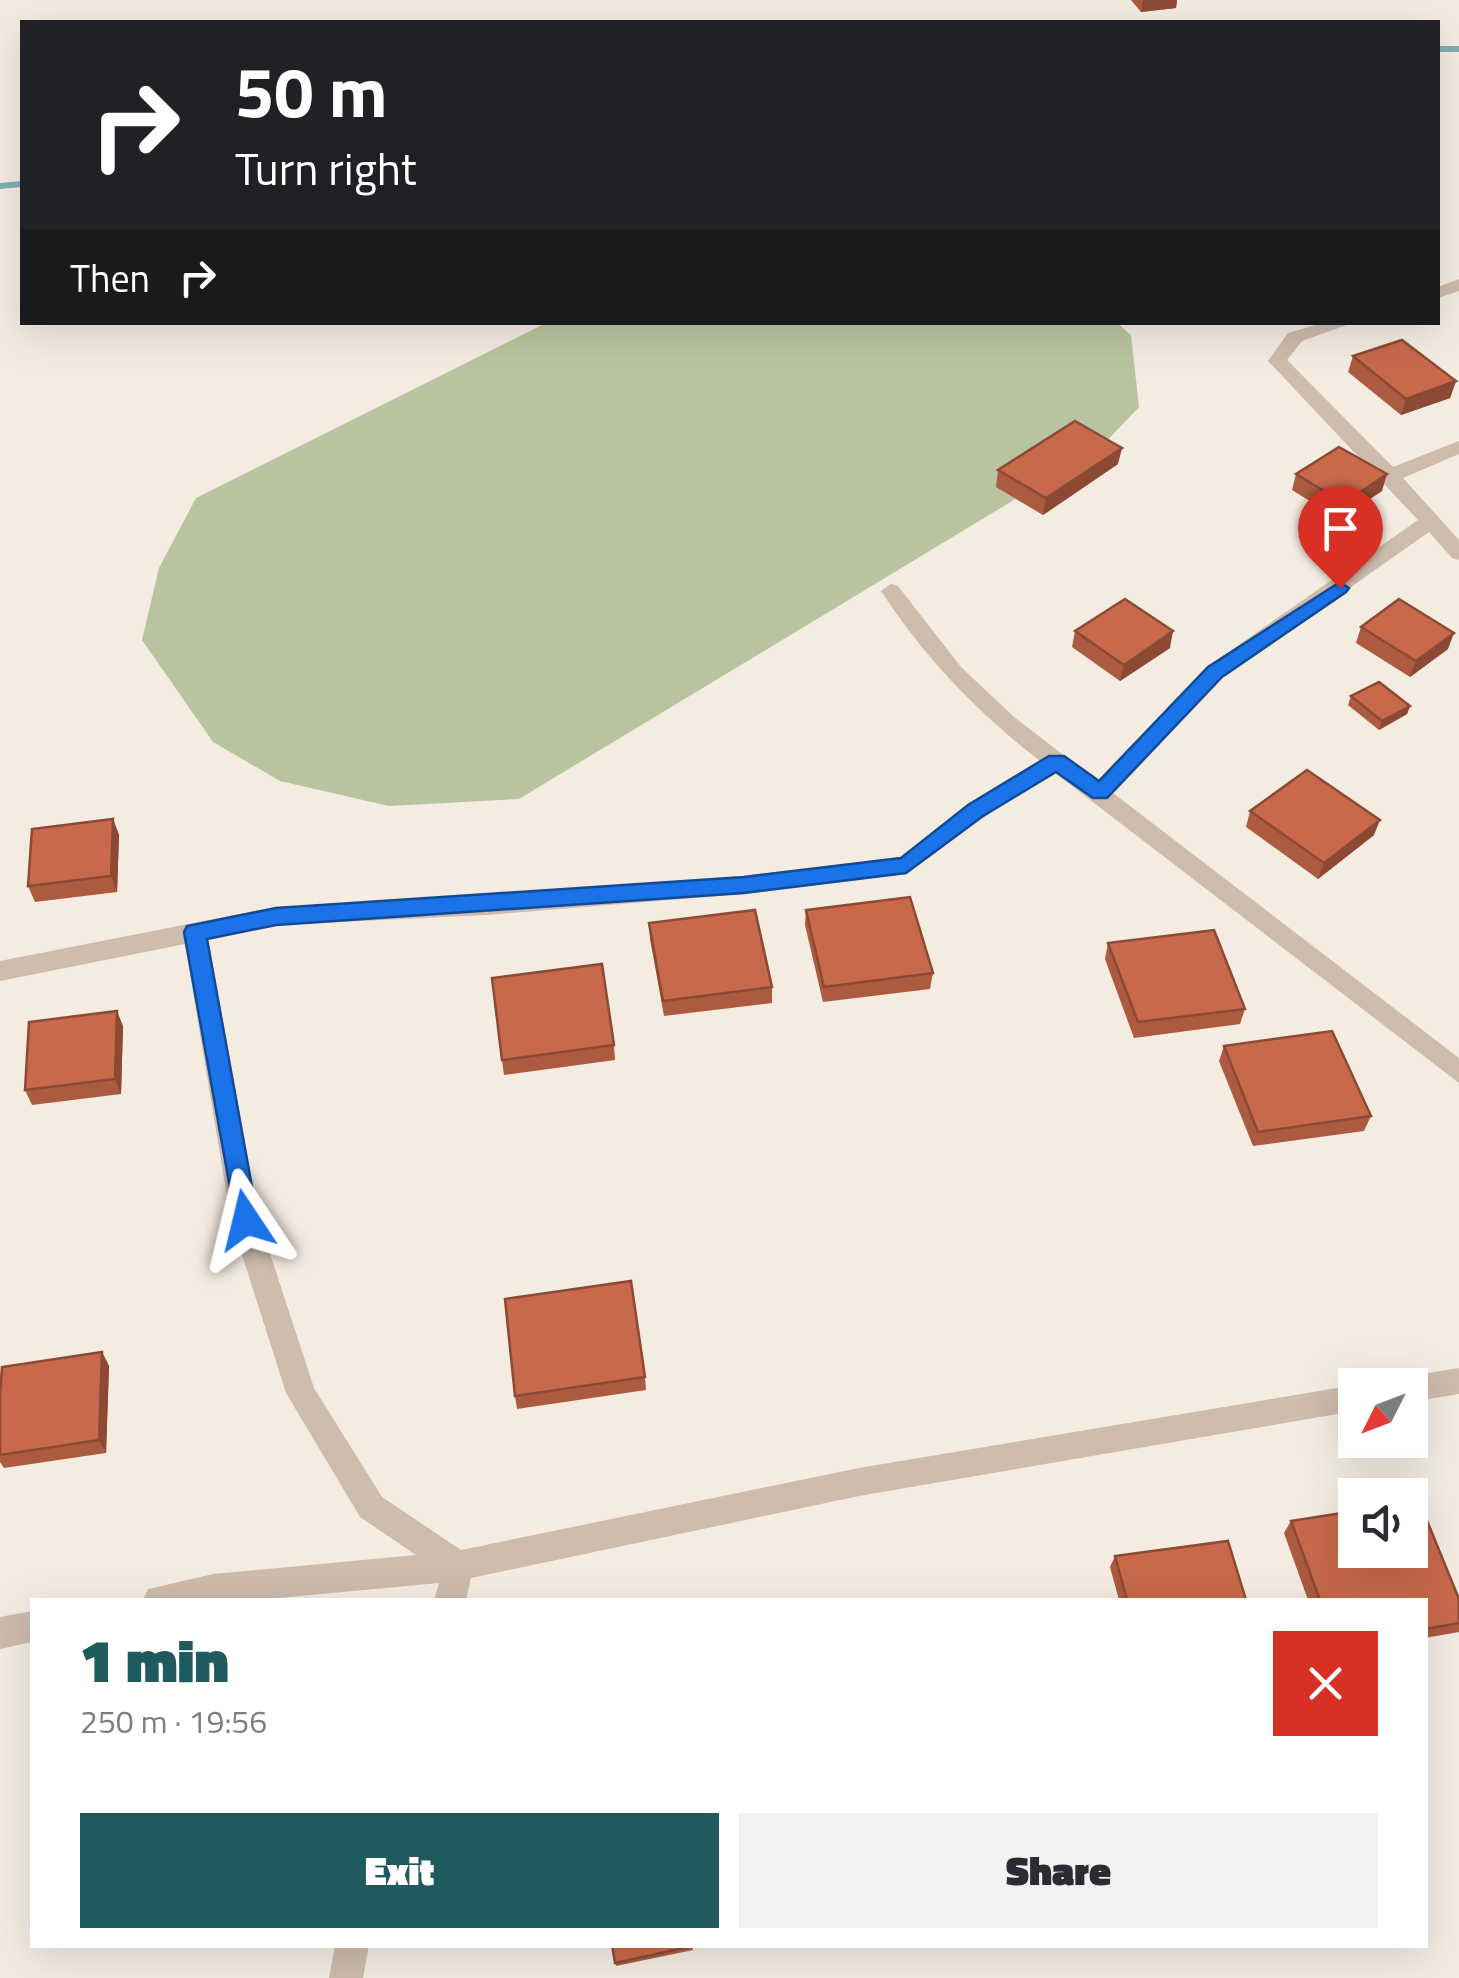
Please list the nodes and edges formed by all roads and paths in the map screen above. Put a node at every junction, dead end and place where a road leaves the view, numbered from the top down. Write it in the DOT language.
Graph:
graph roads {
  1 [pos="1336,325"];
  2 [pos="1459,447"];
  3 [pos="1390,476"];
  4 [pos="1429,522"];
  5 [pos="1459,553"];
  6 [pos="891,590"];
  7 [pos="1056,762"];
  8 [pos="1100,792"];
  9 [pos="195,932"];
  10 [pos="0,972"];
  11 [pos="1459,1072"];
  12 [pos="1459,1381"];
  13 [pos="1428,1386"];
  14 [pos="1338,1401"];
  15 [pos="458,1566"];
  16 [pos="170,1598"];
  17 [pos="450,1598"];
  18 [pos="30,1626"];
  19 [pos="0,1633"];
  20 [pos="351,1948"];
  21 [pos="346,1978"];
  1 -- 3 [label="street"];
  2 -- 3 [label="street"];
  3 -- 4 [label="street"];
  4 -- 5 [label="street"];
  4 -- 8 [label="street"];
  6 -- 7 [label="street"];
  7 -- 8 [label="street"];
  7 -- 9 [label="street"];
  8 -- 11 [label="street"];
  9 -- 10 [label="street"];
  9 -- 15 [label="street"];
  12 -- 13 [label="street"];
  14 -- 15 [label="street"];
  15 -- 16 [label="street"];
  15 -- 17 [label="street"];
  18 -- 19 [label="street"];
  20 -- 21 [label="street"];
}
